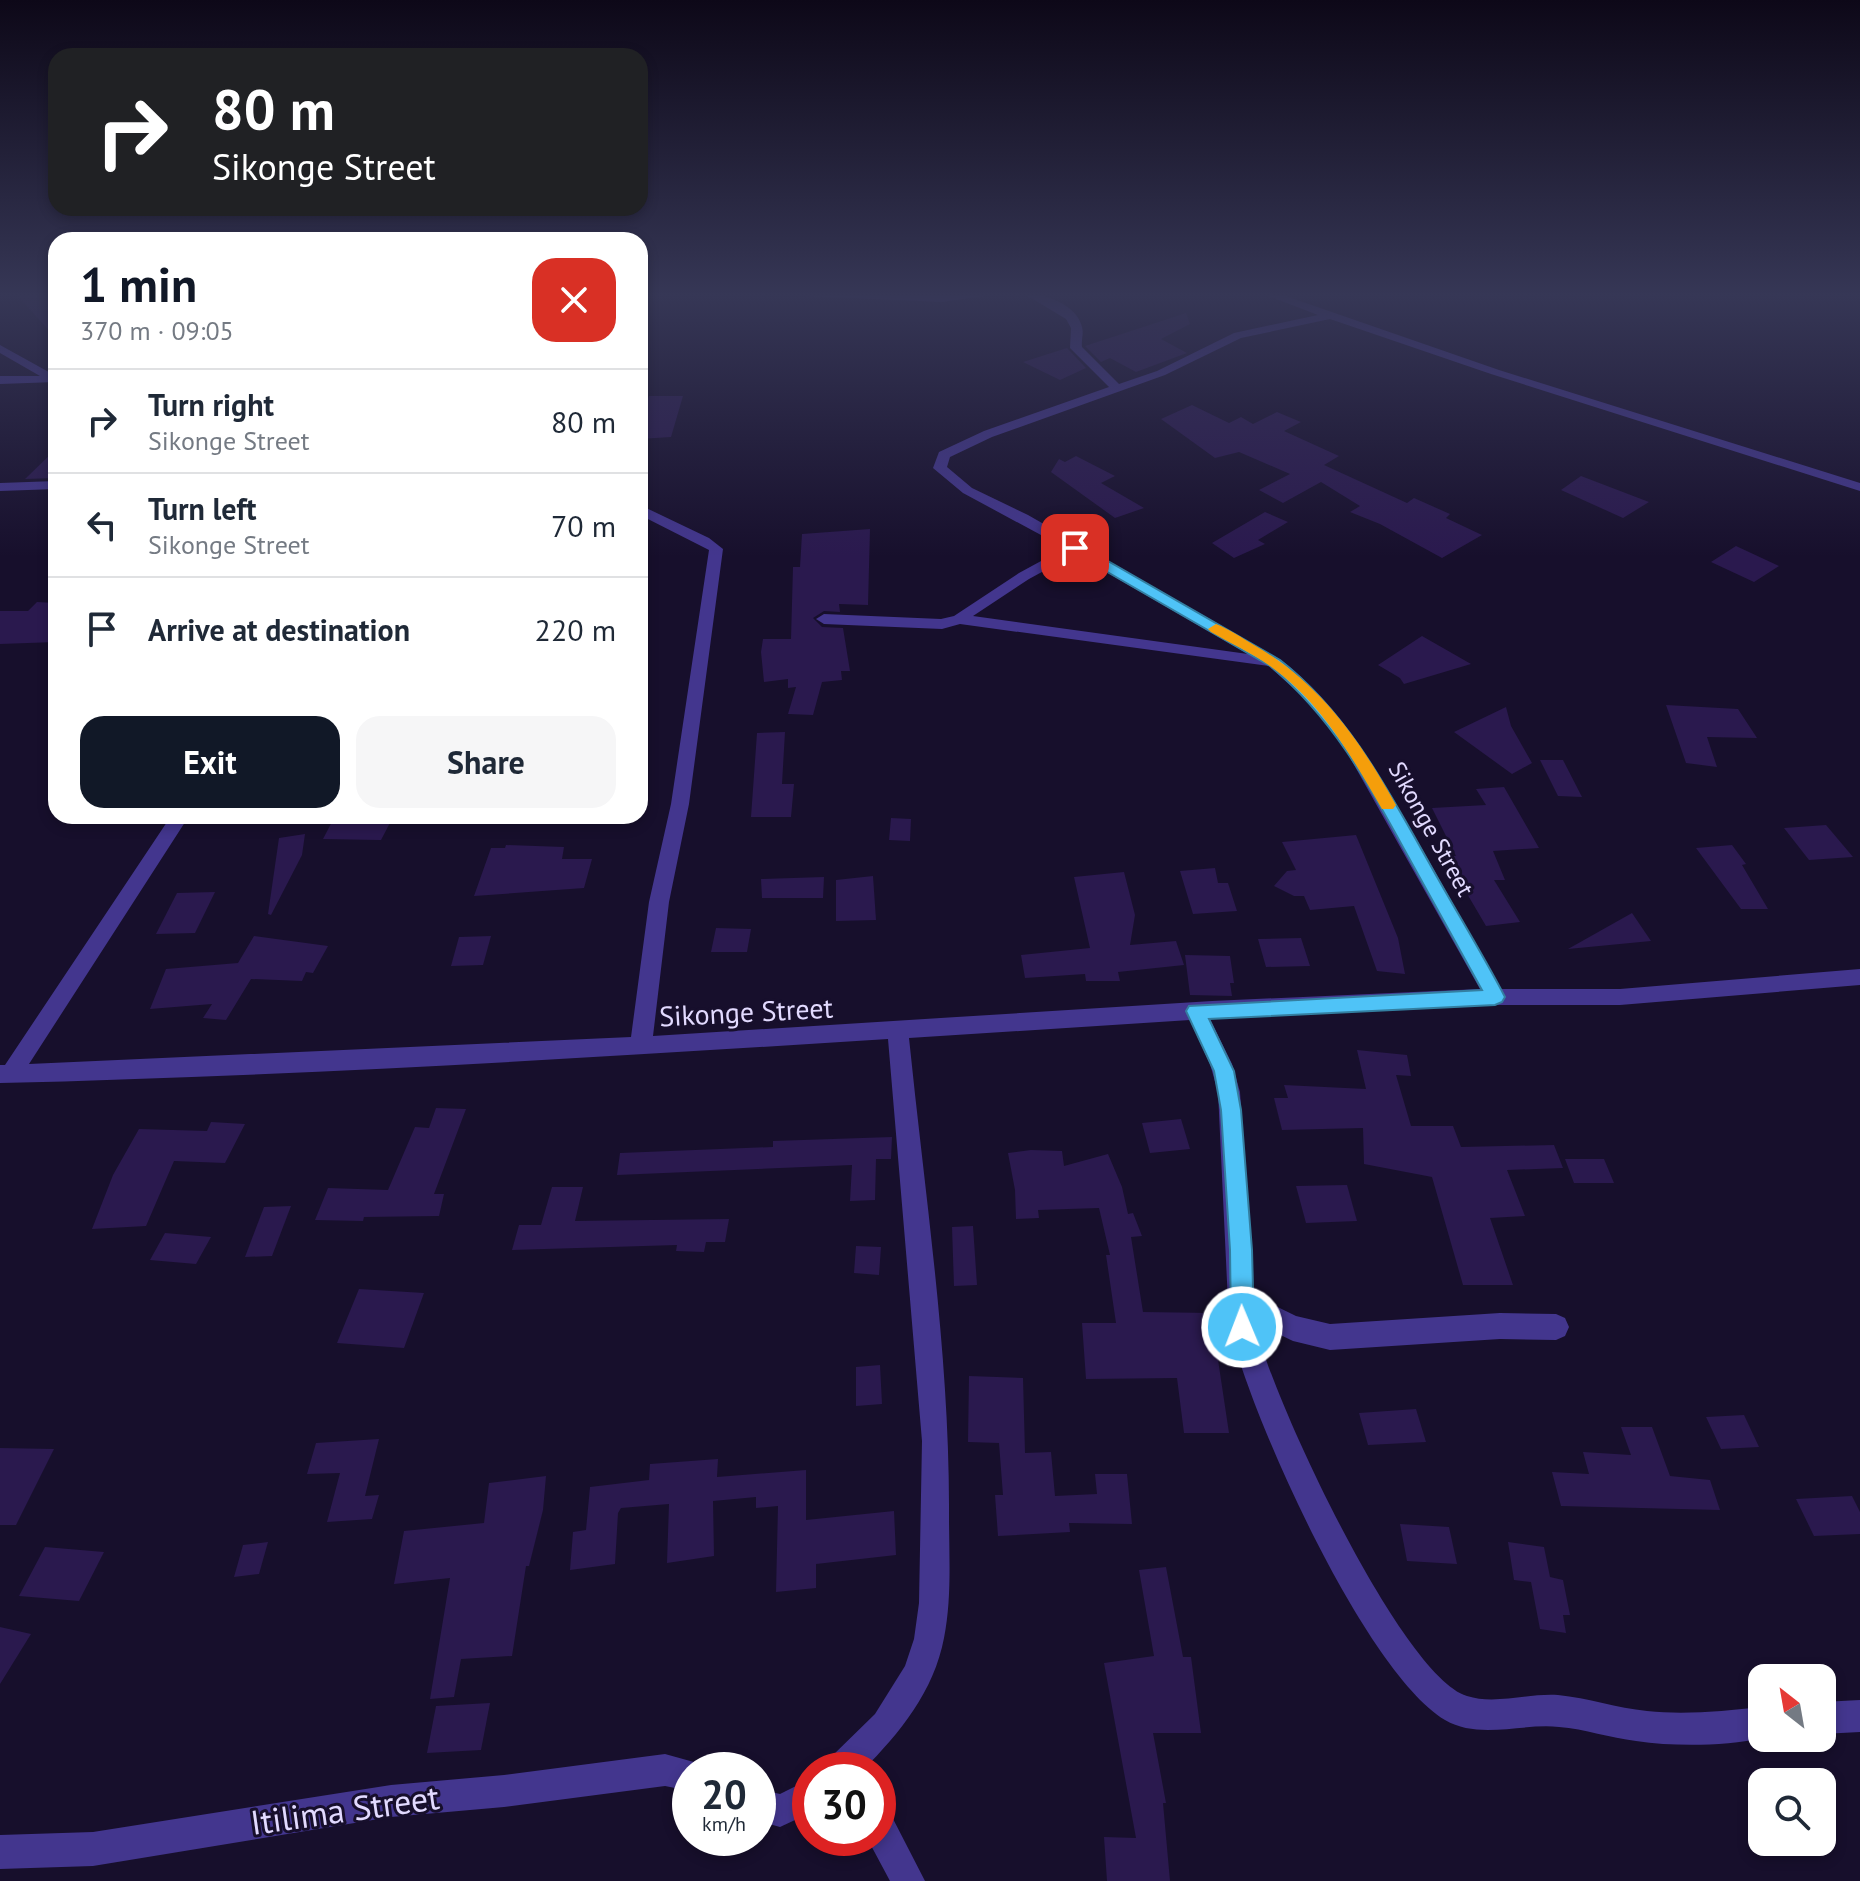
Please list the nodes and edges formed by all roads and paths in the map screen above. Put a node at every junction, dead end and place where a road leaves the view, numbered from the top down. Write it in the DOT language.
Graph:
graph roads {
  1 [pos="1109,381"];
  2 [pos="1137,381"];
  3 [pos="1523,381"];
  4 [pos="1116,388"];
  5 [pos="48,485"];
  6 [pos="0,487"];
  7 [pos="1860,487"];
  8 [pos="648,514"];
  9 [pos="1075,548"];
  10 [pos="824,619"];
  11 [pos="959,619"];
  12 [pos="1275,663"];
  13 [pos="175,824"];
  14 [pos="1860,977"];
  15 [pos="1495,997"];
  16 [pos="1196,1011"];
  17 [pos="898,1032"];
  18 [pos="641,1046"];
  19 [pos="6,1074"];
  20 [pos="1242,1303"];
  21 [pos="1556,1327"];
  22 [pos="1860,1716"];
  23 [pos="1836,1717"];
  24 [pos="1748,1724"];
  25 [pos="858,1752"];
  26 [pos="672,1771"];
  27 [pos="0,1852"];
  28 [pos="895,1856"];
  29 [pos="908,1881"];
  1 -- 4 [label="street"];
  2 -- 4 [label="street, Sikonge Street"];
  3 -- 7 [label="street"];
  4 -- 9 [label="street, Sikonge Street"];
  5 -- 6 [label="street"];
  8 -- 18 [label="street"];
  9 -- 11 [label="street"];
  9 -- 12 [label="street, Sikonge Street"];
  10 -- 11 [label="street"];
  11 -- 12 [label="street"];
  12 -- 15 [label="street, Sikonge Street"];
  13 -- 19 [label="street"];
  14 -- 15 [label="street, Sikonge Street"];
  15 -- 16 [label="street, Sikonge Street"];
  16 -- 17 [label="street, Sikonge Street"];
  16 -- 20 [label="street"];
  17 -- 18 [label="street, Sikonge Street"];
  17 -- 25 [label="street"];
  18 -- 19 [label="street, Sikonge Street"];
  20 -- 21 [label="street"];
  20 -- 24 [label="street"];
  22 -- 23 [label="street"];
  26 -- 27 [label="street, Itilima Street"];
  28 -- 29 [label="street"];
}
